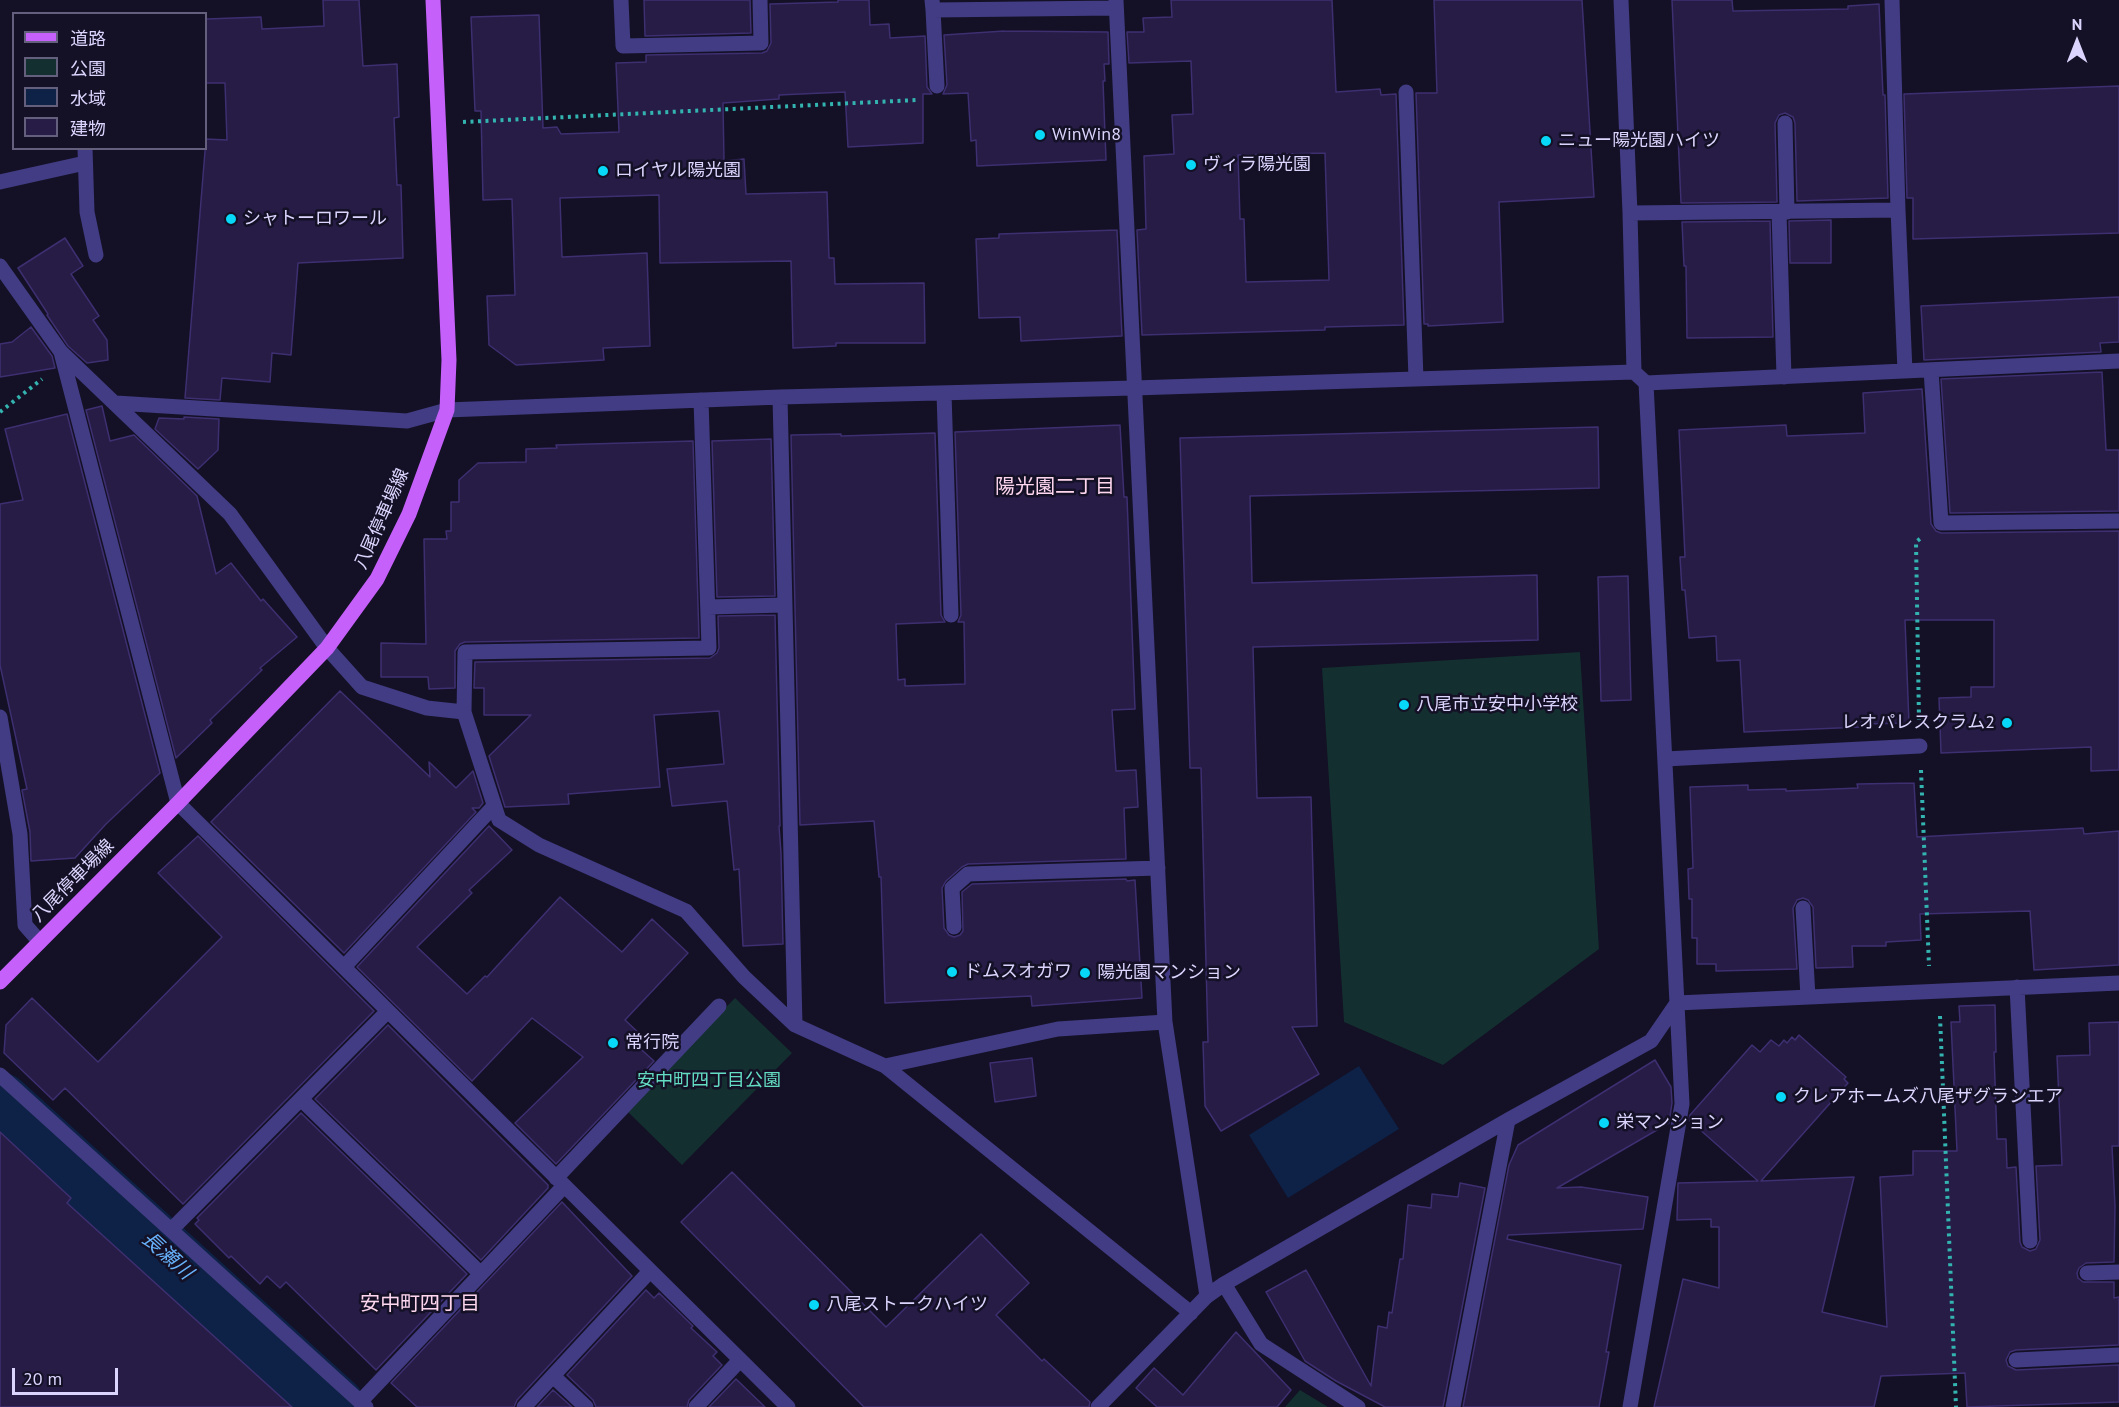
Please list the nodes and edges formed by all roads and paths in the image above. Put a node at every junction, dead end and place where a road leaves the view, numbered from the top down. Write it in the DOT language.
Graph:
graph roads {
  1 [pos="433,0"];
  2 [pos="621,0"];
  3 [pos="760,0"];
  4 [pos="1622,0"];
  5 [pos="1892,0"];
  6 [pos="1116,4"];
  7 [pos="932,5"];
  8 [pos="937,86"];
  9 [pos="1406,92"];
  10 [pos="438,123"];
  11 [pos="1785,123"];
  12 [pos="85,156"];
  13 [pos="0,182"];
  14 [pos="1898,210"];
  15 [pos="1783,212"];
  16 [pos="1630,213"];
  17 [pos="96,255"];
  18 [pos="0,266"];
  19 [pos="62,357"];
  20 [pos="2119,361"];
  21 [pos="1931,370"];
  22 [pos="1905,371"];
  23 [pos="1634,372"];
  24 [pos="1784,377"];
  25 [pos="1416,379"];
  26 [pos="1646,383"];
  27 [pos="1134,388"];
  28 [pos="944,393"];
  29 [pos="780,397"];
  30 [pos="701,400"];
  31 [pos="116,403"];
  32 [pos="447,410"];
  33 [pos="0,412"];
  34 [pos="2119,521"];
  35 [pos="785,605"];
  36 [pos="708,607"];
  37 [pos="951,615"];
  38 [pos="327,648"];
  39 [pos="464,712"];
  40 [pos="0,717"];
  41 [pos="1920,746"];
  42 [pos="1665,759"];
  43 [pos="178,803"];
  44 [pos="494,806"];
  45 [pos="1158,868"];
  46 [pos="1803,908"];
  47 [pos="954,927"];
  48 [pos="40,942"];
  49 [pos="344,968"];
  50 [pos="0,982"];
  51 [pos="2119,982"];
  52 [pos="2017,987"];
  53 [pos="1939,991"];
  54 [pos="1808,997"];
  55 [pos="1677,1003"];
  56 [pos="719,1006"];
  57 [pos="388,1011"];
  58 [pos="1165,1022"];
  59 [pos="795,1025"];
  60 [pos="885,1066"];
  61 [pos="0,1075"];
  62 [pos="300,1099"];
  63 [pos="1508,1120"];
  64 [pos="560,1182"];
  65 [pos="171,1230"];
  66 [pos="2030,1241"];
  67 [pos="650,1271"];
  68 [pos="2119,1272"];
  69 [pos="2087,1273"];
  70 [pos="481,1274"];
  71 [pos="1224,1284"];
  72 [pos="1207,1296"];
  73 [pos="1191,1313"];
  74 [pos="2119,1355"];
  75 [pos="740,1359"];
  76 [pos="2016,1359"];
  77 [pos="553,1376"];
  78 [pos="363,1404"];
  79 [pos="1102,1406"];
  80 [pos="524,1407"];
  81 [pos="586,1407"];
  82 [pos="696,1407"];
  83 [pos="788,1407"];
  84 [pos="1358,1407"];
  85 [pos="1453,1407"];
  86 [pos="1630,1407"];
  87 [pos="1956,1407"];
  1 -- 10 [label="main road, 八尾停車場線"];
  2 -- 3 [label="street"];
  4 -- 16 [label="street"];
  5 -- 14 [label="street"];
  6 -- 7 [label="street"];
  6 -- 27 [label="street"];
  7 -- 8 [label="street"];
  8 -- 10 [label="path"];
  9 -- 25 [label="street"];
  10 -- 32 [label="main road, 八尾停車場線"];
  11 -- 15 [label="street"];
  12 -- 13 [label="street"];
  12 -- 17 [label="street"];
  14 -- 15 [label="street"];
  14 -- 22 [label="street"];
  15 -- 16 [label="street"];
  15 -- 24 [label="street"];
  16 -- 23 [label="street"];
  18 -- 19 [label="street"];
  19 -- 31 [label="street"];
  19 -- 33 [label="path"];
  19 -- 43 [label="street"];
  20 -- 21 [label="street"];
  21 -- 22 [label="street"];
  21 -- 34 [label="street"];
  22 -- 24 [label="street"];
  23 -- 25 [label="street"];
  23 -- 26 [label="street"];
  24 -- 26 [label="street"];
  25 -- 27 [label="street"];
  26 -- 42 [label="street"];
  27 -- 28 [label="street"];
  27 -- 45 [label="street"];
  28 -- 29 [label="street"];
  28 -- 37 [label="street"];
  29 -- 30 [label="street"];
  29 -- 35 [label="street"];
  30 -- 32 [label="street"];
  30 -- 36 [label="street"];
  31 -- 32 [label="street"];
  31 -- 38 [label="street"];
  32 -- 38 [label="main road, 八尾停車場線"];
  35 -- 36 [label="street"];
  35 -- 59 [label="street"];
  36 -- 39 [label="street"];
  38 -- 39 [label="street"];
  38 -- 43 [label="main road, 八尾停車場線"];
  39 -- 44 [label="street"];
  40 -- 48 [label="street"];
  41 -- 42 [label="street"];
  42 -- 55 [label="street"];
  43 -- 48 [label="main road, 八尾停車場線"];
  43 -- 49 [label="street"];
  44 -- 49 [label="street"];
  44 -- 59 [label="street"];
  45 -- 47 [label="street"];
  45 -- 58 [label="street"];
  46 -- 54 [label="street"];
  48 -- 50 [label="main road, 八尾停車場線"];
  49 -- 57 [label="street"];
  51 -- 52 [label="street"];
  52 -- 53 [label="street"];
  52 -- 66 [label="street"];
  53 -- 54 [label="street"];
  53 -- 87 [label="path"];
  54 -- 55 [label="street"];
  55 -- 63 [label="street"];
  55 -- 86 [label="street"];
  56 -- 64 [label="street"];
  57 -- 62 [label="street"];
  57 -- 64 [label="street"];
  58 -- 60 [label="street"];
  58 -- 72 [label="street"];
  59 -- 60 [label="street"];
  60 -- 73 [label="street"];
  61 -- 65 [label="street"];
  62 -- 65 [label="street"];
  62 -- 70 [label="street"];
  63 -- 71 [label="street"];
  63 -- 85 [label="street"];
  64 -- 67 [label="street"];
  64 -- 70 [label="street"];
  65 -- 78 [label="street"];
  67 -- 75 [label="street"];
  67 -- 77 [label="street"];
  68 -- 69 [label="street"];
  70 -- 78 [label="street"];
  71 -- 72 [label="street"];
  71 -- 84 [label="street"];
  72 -- 73 [label="street"];
  73 -- 79 [label="street"];
  74 -- 76 [label="street"];
  75 -- 82 [label="street"];
  75 -- 83 [label="street"];
  77 -- 80 [label="street"];
  77 -- 81 [label="street"];
}
